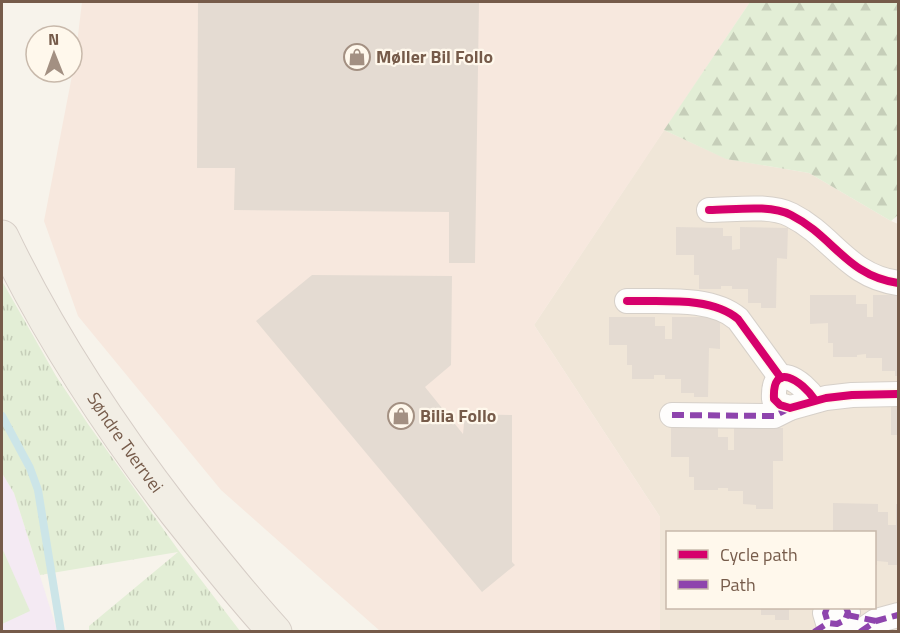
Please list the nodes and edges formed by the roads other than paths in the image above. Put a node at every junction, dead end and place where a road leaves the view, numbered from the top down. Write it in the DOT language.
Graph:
graph roads {
  1 [pos="709,210"];
  2 [pos="2,237"];
  3 [pos="898,283"];
  4 [pos="627,301"];
  5 [pos="781,378"];
  6 [pos="898,394"];
  7 [pos="815,400"];
  8 [pos="790,408"];
  9 [pos="672,415"];
  10 [pos="275,632"];
  1 -- 3 [label="street"];
  2 -- 10 [label="main road, Søndre Tverrvei"];
  4 -- 5 [label="street"];
  5 -- 7 [label="street"];
  5 -- 8 [label="street"];
  6 -- 7 [label="street"];
  7 -- 8 [label="street"];
  8 -- 9 [label="street"];
}
